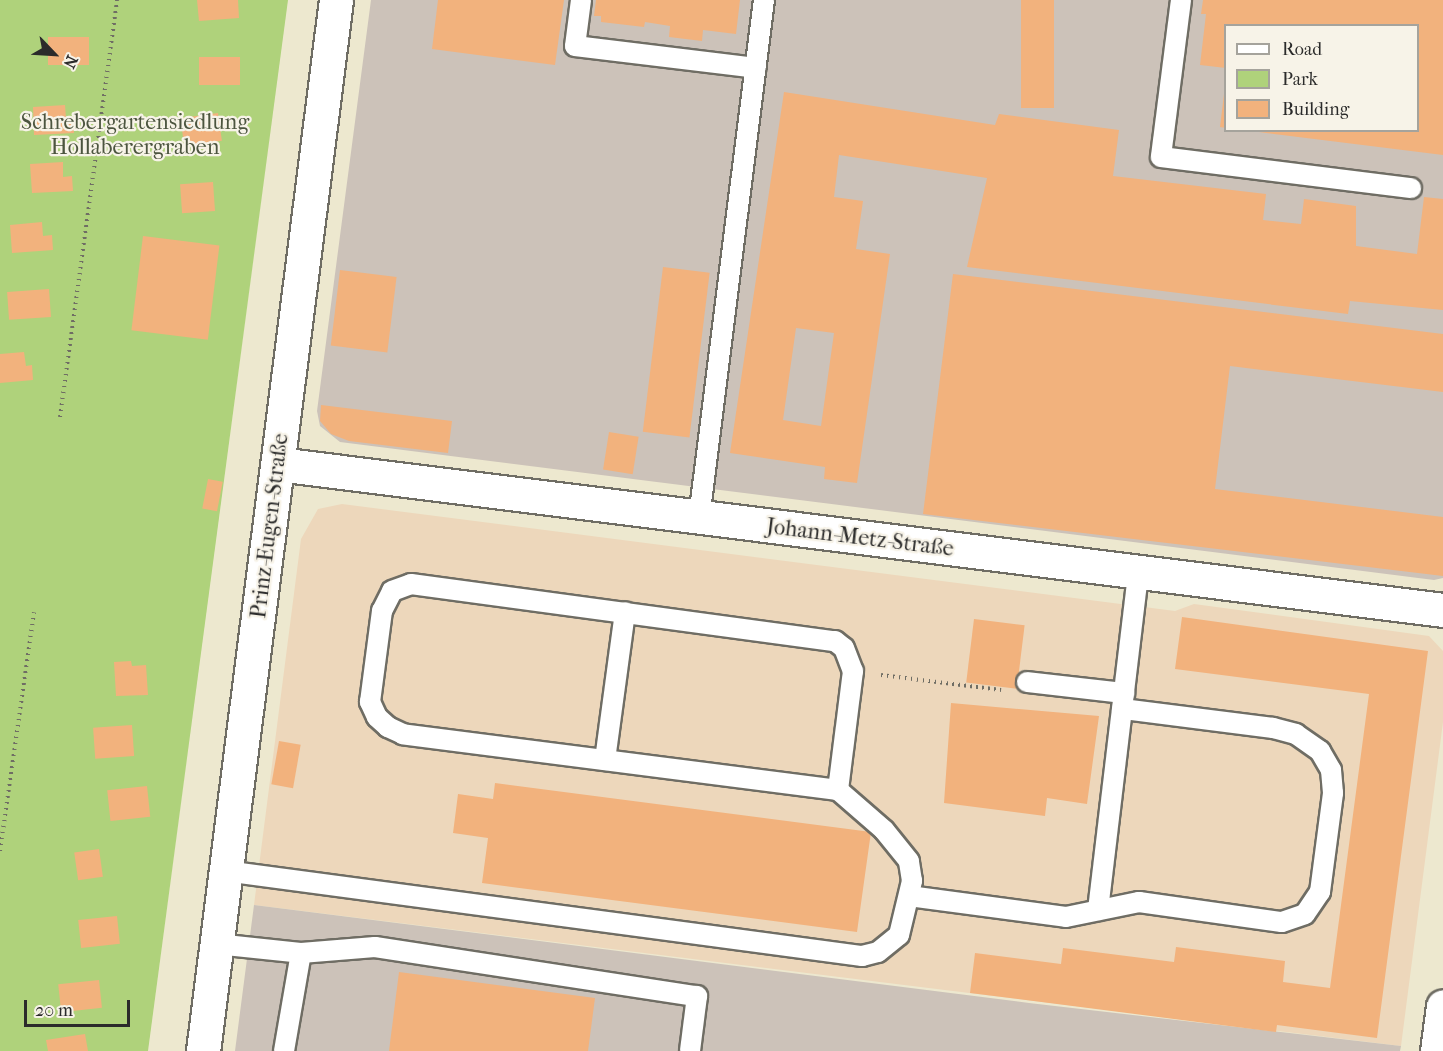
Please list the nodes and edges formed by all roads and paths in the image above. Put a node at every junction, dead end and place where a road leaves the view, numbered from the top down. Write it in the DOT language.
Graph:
graph roads {
  1 [pos="117,0"];
  2 [pos="336,0"];
  3 [pos="581,0"];
  4 [pos="764,0"];
  5 [pos="1181,0"];
  6 [pos="756,68"];
  7 [pos="1411,188"];
  8 [pos="60,417"];
  9 [pos="278,464"];
  10 [pos="699,518"];
  11 [pos="1138,573"];
  12 [pos="1443,610"];
  13 [pos="34,612"];
  14 [pos="625,612"];
  15 [pos="853,671"];
  16 [pos="1028,682"];
  17 [pos="1123,701"];
  18 [pos="605,760"];
  19 [pos="838,790"];
  20 [pos="0,851"];
  21 [pos="225,871"];
  22 [pos="909,896"];
  23 [pos="1098,910"];
  24 [pos="216,944"];
  25 [pos="302,953"];
  26 [pos="1443,1006"];
  27 [pos="203,1051"];
  28 [pos="284,1051"];
  29 [pos="690,1051"];
  30 [pos="1437,1051"];
  1 -- 8 [label="path"];
  2 -- 9 [label="street, Prinz-Eugen-Straße"];
  3 -- 6 [label="lane"];
  4 -- 6 [label="lane"];
  5 -- 7 [label="lane"];
  6 -- 10 [label="lane"];
  9 -- 10 [label="street, Johann-Metz-Straße"];
  9 -- 21 [label="street, Prinz-Eugen-Straße"];
  10 -- 11 [label="street, Johann-Metz-Straße"];
  11 -- 12 [label="street, Johann-Metz-Straße"];
  11 -- 17 [label="lane"];
  13 -- 20 [label="path"];
  14 -- 15 [label="lane"];
  14 -- 18 [label="lane"];
  14 -- 18 [label="lane"];
  15 -- 16 [label="path"];
  15 -- 19 [label="lane"];
  16 -- 17 [label="lane"];
  17 -- 23 [label="lane"];
  17 -- 23 [label="lane"];
  18 -- 19 [label="lane"];
  19 -- 22 [label="lane"];
  21 -- 22 [label="lane"];
  21 -- 24 [label="street, Prinz-Eugen-Straße"];
  22 -- 23 [label="lane"];
  24 -- 25 [label="lane"];
  24 -- 27 [label="street, Prinz-Eugen-Straße"];
  25 -- 28 [label="lane"];
  25 -- 29 [label="lane"];
  26 -- 30 [label="street"];
}
